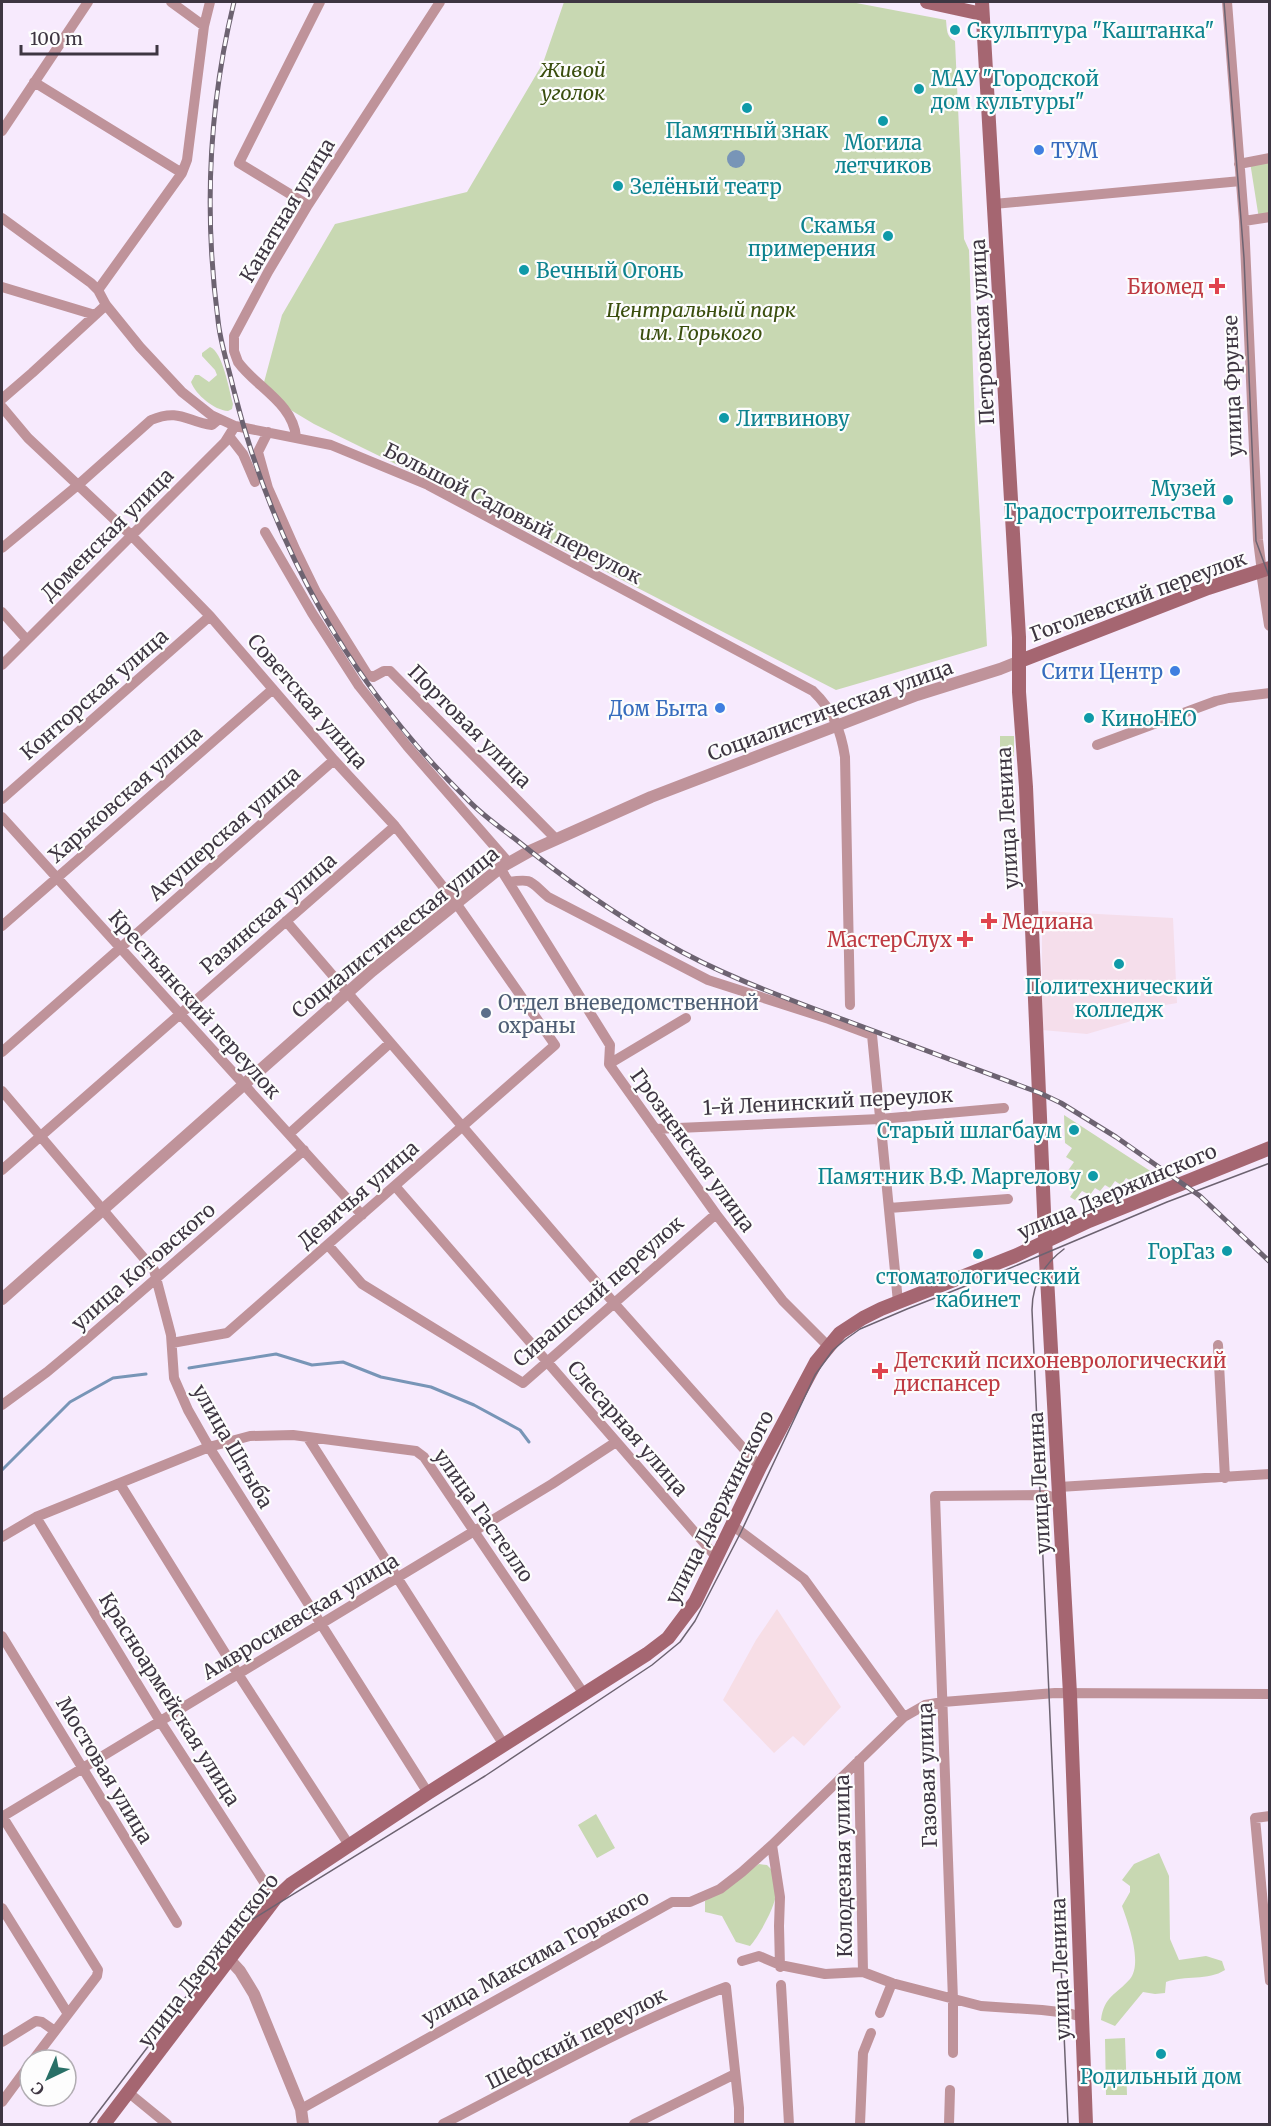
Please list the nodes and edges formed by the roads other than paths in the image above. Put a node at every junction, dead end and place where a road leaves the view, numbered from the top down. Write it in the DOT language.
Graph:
graph roads {
  1 [pos="88,2"];
  2 [pos="171,2"];
  3 [pos="210,2"];
  4 [pos="320,2"];
  5 [pos="440,2"];
  6 [pos="927,2"];
  7 [pos="1227,2"];
  8 [pos="982,8"];
  9 [pos="204,26"];
  10 [pos="34,82"];
  11 [pos="2,131"];
  12 [pos="1269,158"];
  13 [pos="1239,164"];
  14 [pos="182,173"];
  15 [pos="1240,181"];
  16 [pos="994,204"];
  17 [pos="308,205"];
  18 [pos="1269,217"];
  19 [pos="2,218"];
  20 [pos="1244,221"];
  21 [pos="2,287"];
  22 [pos="98,290"];
  23 [pos="106,305"];
  24 [pos="95,315"];
  25 [pos="2,399"];
  26 [pos="2,407"];
  27 [pos="218,420"];
  28 [pos="235,426"];
  29 [pos="268,432"];
  30 [pos="229,436"];
  31 [pos="296,436"];
  32 [pos="255,482"];
  33 [pos="78,485"];
  34 [pos="266,532"];
  35 [pos="132,536"];
  36 [pos="2,548"];
  37 [pos="1266,570"];
  38 [pos="2,612"];
  39 [pos="210,616"];
  40 [pos="1269,625"];
  41 [pos="27,639"];
  42 [pos="1020,661"];
  43 [pos="2,664"];
  44 [pos="273,689"];
  45 [pos="1269,693"];
  46 [pos="838,726"];
  47 [pos="1097,745"];
  48 [pos="334,760"];
  49 [pos="2,799"];
  50 [pos="2,817"];
  51 [pos="395,826"];
  52 [pos="556,839"];
  53 [pos="504,865"];
  54 [pos="57,878"];
  55 [pos="509,882"];
  56 [pos="456,903"];
  57 [pos="286,921"];
  58 [pos="2,926"];
  59 [pos="120,948"];
  60 [pos="347,993"];
  61 [pos="850,1005"];
  62 [pos="180,1014"];
  63 [pos="686,1018"];
  64 [pos="390,1043"];
  65 [pos="555,1045"];
  66 [pos="2,1052"];
  67 [pos="609,1064"];
  68 [pos="244,1084"];
  69 [pos="2,1091"];
  70 [pos="1004,1108"];
  71 [pos="880,1119"];
  72 [pos="462,1127"];
  73 [pos="655,1129"];
  74 [pos="290,1134"];
  75 [pos="40,1136"];
  76 [pos="1269,1148"];
  77 [pos="303,1150"];
  78 [pos="2,1170"];
  79 [pos="395,1186"];
  80 [pos="1008,1199"];
  81 [pos="889,1208"];
  82 [pos="101,1210"];
  83 [pos="716,1214"];
  84 [pos="362,1215"];
  85 [pos="1045,1240"];
  86 [pos="328,1245"];
  87 [pos="156,1278"];
  88 [pos="2,1299"];
  89 [pos="898,1302"];
  90 [pos="614,1303"];
  91 [pos="172,1343"];
  92 [pos="1218,1345"];
  93 [pos="828,1346"];
  94 [pos="547,1362"];
  95 [pos="2,1405"];
  96 [pos="308,1438"];
  97 [pos="616,1442"];
  98 [pos="209,1447"];
  99 [pos="760,1467"];
  100 [pos="1269,1474"];
  101 [pos="1225,1478"];
  102 [pos="120,1484"];
  103 [pos="1059,1493"];
  104 [pos="36,1517"];
  105 [pos="732,1525"];
  106 [pos="475,1531"];
  107 [pos="2,1537"];
  108 [pos="717,1558"];
  109 [pos="397,1578"];
  110 [pos="321,1624"];
  111 [pos="2,1636"];
  112 [pos="238,1674"];
  113 [pos="584,1694"];
  114 [pos="1070,1694"];
  115 [pos="1269,1694"];
  116 [pos="943,1702"];
  117 [pos="904,1717"];
  118 [pos="160,1721"];
  119 [pos="504,1745"];
  120 [pos="859,1760"];
  121 [pos="82,1768"];
  122 [pos="428,1793"];
  123 [pos="1269,1816"];
  124 [pos="2,1817"];
  125 [pos="349,1845"];
  126 [pos="772,1845"];
  127 [pos="276,1899"];
  128 [pos="3,1914"];
  129 [pos="177,1923"];
  130 [pos="229,1959"];
  131 [pos="742,1961"];
  132 [pos="780,1966"];
  133 [pos="863,1972"];
  134 [pos="1269,1981"];
  135 [pos="892,1983"];
  136 [pos="781,1985"];
  137 [pos="953,2000"];
  138 [pos="880,2013"];
  139 [pos="68,2014"];
  140 [pos="1082,2017"];
  141 [pos="55,2031"];
  142 [pos="871,2033"];
  143 [pos="2,2042"];
  144 [pos="42,2048"];
  145 [pos="952,2053"];
  146 [pos="735,2074"];
  147 [pos="18,2080"];
  148 [pos="950,2090"];
  149 [pos="129,2093"];
  150 [pos="2,2102"];
  151 [pos="302,2109"];
  152 [pos="104,2124"];
  153 [pos="167,2124"];
  154 [pos="303,2124"];
  155 [pos="443,2124"];
  156 [pos="634,2124"];
  157 [pos="739,2124"];
  158 [pos="789,2124"];
  159 [pos="860,2124"];
  160 [pos="949,2124"];
  161 [pos="1086,2124"];
  1 -- 10 [label="street"];
  2 -- 9 [label="street"];
  3 -- 9 [label="street"];
  4 -- 17 [label="street"];
  5 -- 17 [label="street, Канатная улица"];
  6 -- 8 [label="main road"];
  7 -- 13 [label="street, улица Фрунзе"];
  8 -- 16 [label="main road, Петровская улица"];
  9 -- 14 [label="street"];
  10 -- 11 [label="street"];
  10 -- 14 [label="street"];
  12 -- 13 [label="street"];
  13 -- 15 [label="street, улица Фрунзе"];
  14 -- 22 [label="street"];
  15 -- 16 [label="street"];
  15 -- 20 [label="street, улица Фрунзе"];
  16 -- 42 [label="main road, Петровская улица"];
  17 -- 31 [label="street, Канатная улица"];
  18 -- 20 [label="street"];
  19 -- 22 [label="street, Большой Садовый переулок"];
  20 -- 37 [label="street, улица Фрунзе"];
  21 -- 24 [label="street"];
  22 -- 23 [label="street, Большой Садовый переулок"];
  23 -- 24 [label="street"];
  23 -- 27 [label="street, Большой Садовый переулок"];
  24 -- 25 [label="street"];
  26 -- 33 [label="street, Советская улица"];
  27 -- 28 [label="street, Большой Садовый переулок"];
  27 -- 33 [label="street"];
  28 -- 29 [label="street, Большой Садовый переулок"];
  28 -- 30 [label="street, Доменская улица"];
  29 -- 31 [label="street, Большой Садовый переулок"];
  29 -- 52 [label="street, Портовая улица"];
  30 -- 32 [label="street"];
  30 -- 35 [label="street, Доменская улица"];
  31 -- 46 [label="street, Большой Садовый переулок"];
  33 -- 35 [label="street, Советская улица"];
  33 -- 36 [label="street"];
  34 -- 53 [label="street"];
  35 -- 39 [label="street, Советская улица"];
  35 -- 41 [label="street, Доменская улица"];
  37 -- 40 [label="street, улица Фрунзе"];
  37 -- 42 [label="main road, Гоголевский переулок"];
  38 -- 41 [label="street"];
  39 -- 44 [label="street, Советская улица"];
  39 -- 49 [label="street, Конторская улица"];
  41 -- 43 [label="street, Доменская улица"];
  42 -- 46 [label="street, Социалистическая улица"];
  42 -- 85 [label="main road, улица Ленина"];
  44 -- 48 [label="street, Советская улица"];
  44 -- 54 [label="street, Харьковская улица"];
  45 -- 47 [label="street"];
  46 -- 52 [label="street, Социалистическая улица"];
  46 -- 61 [label="street, Большой Садовый переулок"];
  48 -- 51 [label="street, Советская улица"];
  48 -- 59 [label="street, Акушерская улица"];
  50 -- 54 [label="street, Крестьянский переулок"];
  51 -- 56 [label="street, Советская улица"];
  51 -- 57 [label="street, Разинская улица"];
  52 -- 53 [label="street, Социалистическая улица"];
  53 -- 55 [label="street, Грозненская улица"];
  53 -- 56 [label="street, Социалистическая улица"];
  54 -- 58 [label="street, Харьковская улица"];
  54 -- 59 [label="street, Крестьянский переулок"];
  55 -- 67 [label="street, Грозненская улица"];
  55 -- 71 [label="street"];
  56 -- 60 [label="street, Социалистическая улица"];
  56 -- 65 [label="street, Советская улица"];
  57 -- 60 [label="street"];
  57 -- 62 [label="street, Разинская улица"];
  59 -- 62 [label="street, Крестьянский переулок"];
  59 -- 66 [label="street, Акушерская улица"];
  60 -- 64 [label="street"];
  60 -- 68 [label="street, Социалистическая улица"];
  62 -- 68 [label="street, Крестьянский переулок"];
  62 -- 75 [label="street, Разинская улица"];
  63 -- 67 [label="street"];
  64 -- 72 [label="street"];
  64 -- 74 [label="street"];
  65 -- 72 [label="street, Девичья улица"];
  67 -- 73 [label="street, Грозненская улица"];
  68 -- 74 [label="street, Крестьянский переулок"];
  68 -- 82 [label="street, Социалистическая улица"];
  69 -- 75 [label="street, улица Штыба"];
  70 -- 71 [label="street, 1-й Ленинский переулок"];
  71 -- 73 [label="street, 1-й Ленинский переулок"];
  71 -- 81 [label="street"];
  72 -- 79 [label="street, Девичья улица"];
  72 -- 90 [label="street"];
  73 -- 83 [label="street, Грозненская улица"];
  74 -- 77 [label="street, Крестьянский переулок"];
  75 -- 78 [label="street, Разинская улица"];
  75 -- 82 [label="street, улица Штыба"];
  76 -- 85 [label="main road, улица Дзержинского"];
  77 -- 84 [label="street, Крестьянский переулок"];
  77 -- 87 [label="street, улица Котовского"];
  79 -- 84 [label="street, Девичья улица"];
  79 -- 94 [label="street, Слесарная улица"];
  80 -- 81 [label="street"];
  81 -- 89 [label="street"];
  82 -- 87 [label="street, улица Штыба"];
  82 -- 88 [label="street, Социалистическая улица"];
  83 -- 90 [label="street, Сивашский переулок"];
  83 -- 93 [label="street, Грозненская улица"];
  84 -- 86 [label="street, Девичья улица"];
  85 -- 89 [label="main road, улица Дзержинского"];
  85 -- 103 [label="main road, улица Ленина"];
  86 -- 91 [label="street, Девичья улица"];
  86 -- 94 [label="street, Сивашский переулок"];
  87 -- 91 [label="street, улица Штыба"];
  87 -- 95 [label="street, улица Котовского"];
  89 -- 93 [label="main road, улица Дзержинского"];
  90 -- 94 [label="street, Сивашский переулок"];
  90 -- 99 [label="street"];
  91 -- 98 [label="street, улица Штыба"];
  92 -- 101 [label="street"];
  93 -- 99 [label="main road, улица Дзержинского"];
  94 -- 97 [label="street, Слесарная улица"];
  96 -- 98 [label="street, улица Гастелло"];
  96 -- 106 [label="street, улица Гастелло"];
  96 -- 109 [label="street"];
  97 -- 106 [label="street, Амвросиевская улица"];
  97 -- 108 [label="street, Слесарная улица"];
  98 -- 102 [label="street, улица Гастелло"];
  98 -- 110 [label="street, улица Штыба"];
  99 -- 105 [label="main road, улица Дзержинского"];
  100 -- 101 [label="street"];
  101 -- 103 [label="street"];
  102 -- 104 [label="street, улица Гастелло"];
  102 -- 112 [label="street"];
  103 -- 114 [label="main road, улица Ленина"];
  103 -- 116 [label="street, Газовая улица"];
  104 -- 107 [label="street, улица Гастелло"];
  104 -- 118 [label="street, Красноармейская улица"];
  105 -- 108 [label="main road, улица Дзержинского"];
  105 -- 117 [label="street"];
  106 -- 109 [label="street, Амвросиевская улица"];
  106 -- 113 [label="street, улица Гастелло"];
  108 -- 113 [label="main road, улица Дзержинского"];
  109 -- 110 [label="street, Амвросиевская улица"];
  109 -- 119 [label="street"];
  110 -- 112 [label="street, Амвросиевская улица"];
  110 -- 122 [label="street, улица Штыба"];
  111 -- 121 [label="street, Мостовая улица"];
  112 -- 118 [label="street, Амвросиевская улица"];
  112 -- 125 [label="street"];
  113 -- 119 [label="main road, улица Дзержинского"];
  114 -- 115 [label="street, улица Максима Горького"];
  114 -- 116 [label="street, улица Максима Горького"];
  114 -- 140 [label="main road, улица Ленина"];
  116 -- 117 [label="street, улица Максима Горького"];
  116 -- 137 [label="street, Газовая улица"];
  117 -- 120 [label="street, улица Максима Горького"];
  118 -- 121 [label="street, Амвросиевская улица"];
  118 -- 127 [label="street, Красноармейская улица"];
  119 -- 122 [label="main road, улица Дзержинского"];
  120 -- 126 [label="street, улица Максима Горького"];
  120 -- 133 [label="street, Колодезная улица"];
  121 -- 124 [label="street, Амвросиевская улица"];
  121 -- 129 [label="street, Мостовая улица"];
  122 -- 125 [label="main road, улица Дзержинского"];
  123 -- 134 [label="street"];
  124 -- 139 [label="street"];
  125 -- 127 [label="main road, улица Дзержинского"];
  126 -- 132 [label="street"];
  126 -- 151 [label="street, улица Максима Горького"];
  127 -- 130 [label="main road, улица Дзержинского"];
  128 -- 139 [label="street"];
  130 -- 149 [label="main road, улица Дзержинского"];
  130 -- 151 [label="street"];
  131 -- 132 [label="street"];
  132 -- 133 [label="street"];
  133 -- 135 [label="street"];
  135 -- 137 [label="street"];
  135 -- 138 [label="street"];
  136 -- 158 [label="street"];
  137 -- 140 [label="street"];
  137 -- 145 [label="street, Газовая улица"];
  139 -- 141 [label="street"];
  140 -- 161 [label="main road, улица Ленина"];
  141 -- 143 [label="street"];
  141 -- 144 [label="street"];
  142 -- 159 [label="street"];
  146 -- 155 [label="street, Шефский переулок"];
  146 -- 156 [label="street"];
  146 -- 157 [label="street"];
  147 -- 150 [label="street"];
  148 -- 160 [label="street"];
  149 -- 152 [label="main road, улица Дзержинского"];
  149 -- 153 [label="street"];
  151 -- 154 [label="street"];
}
